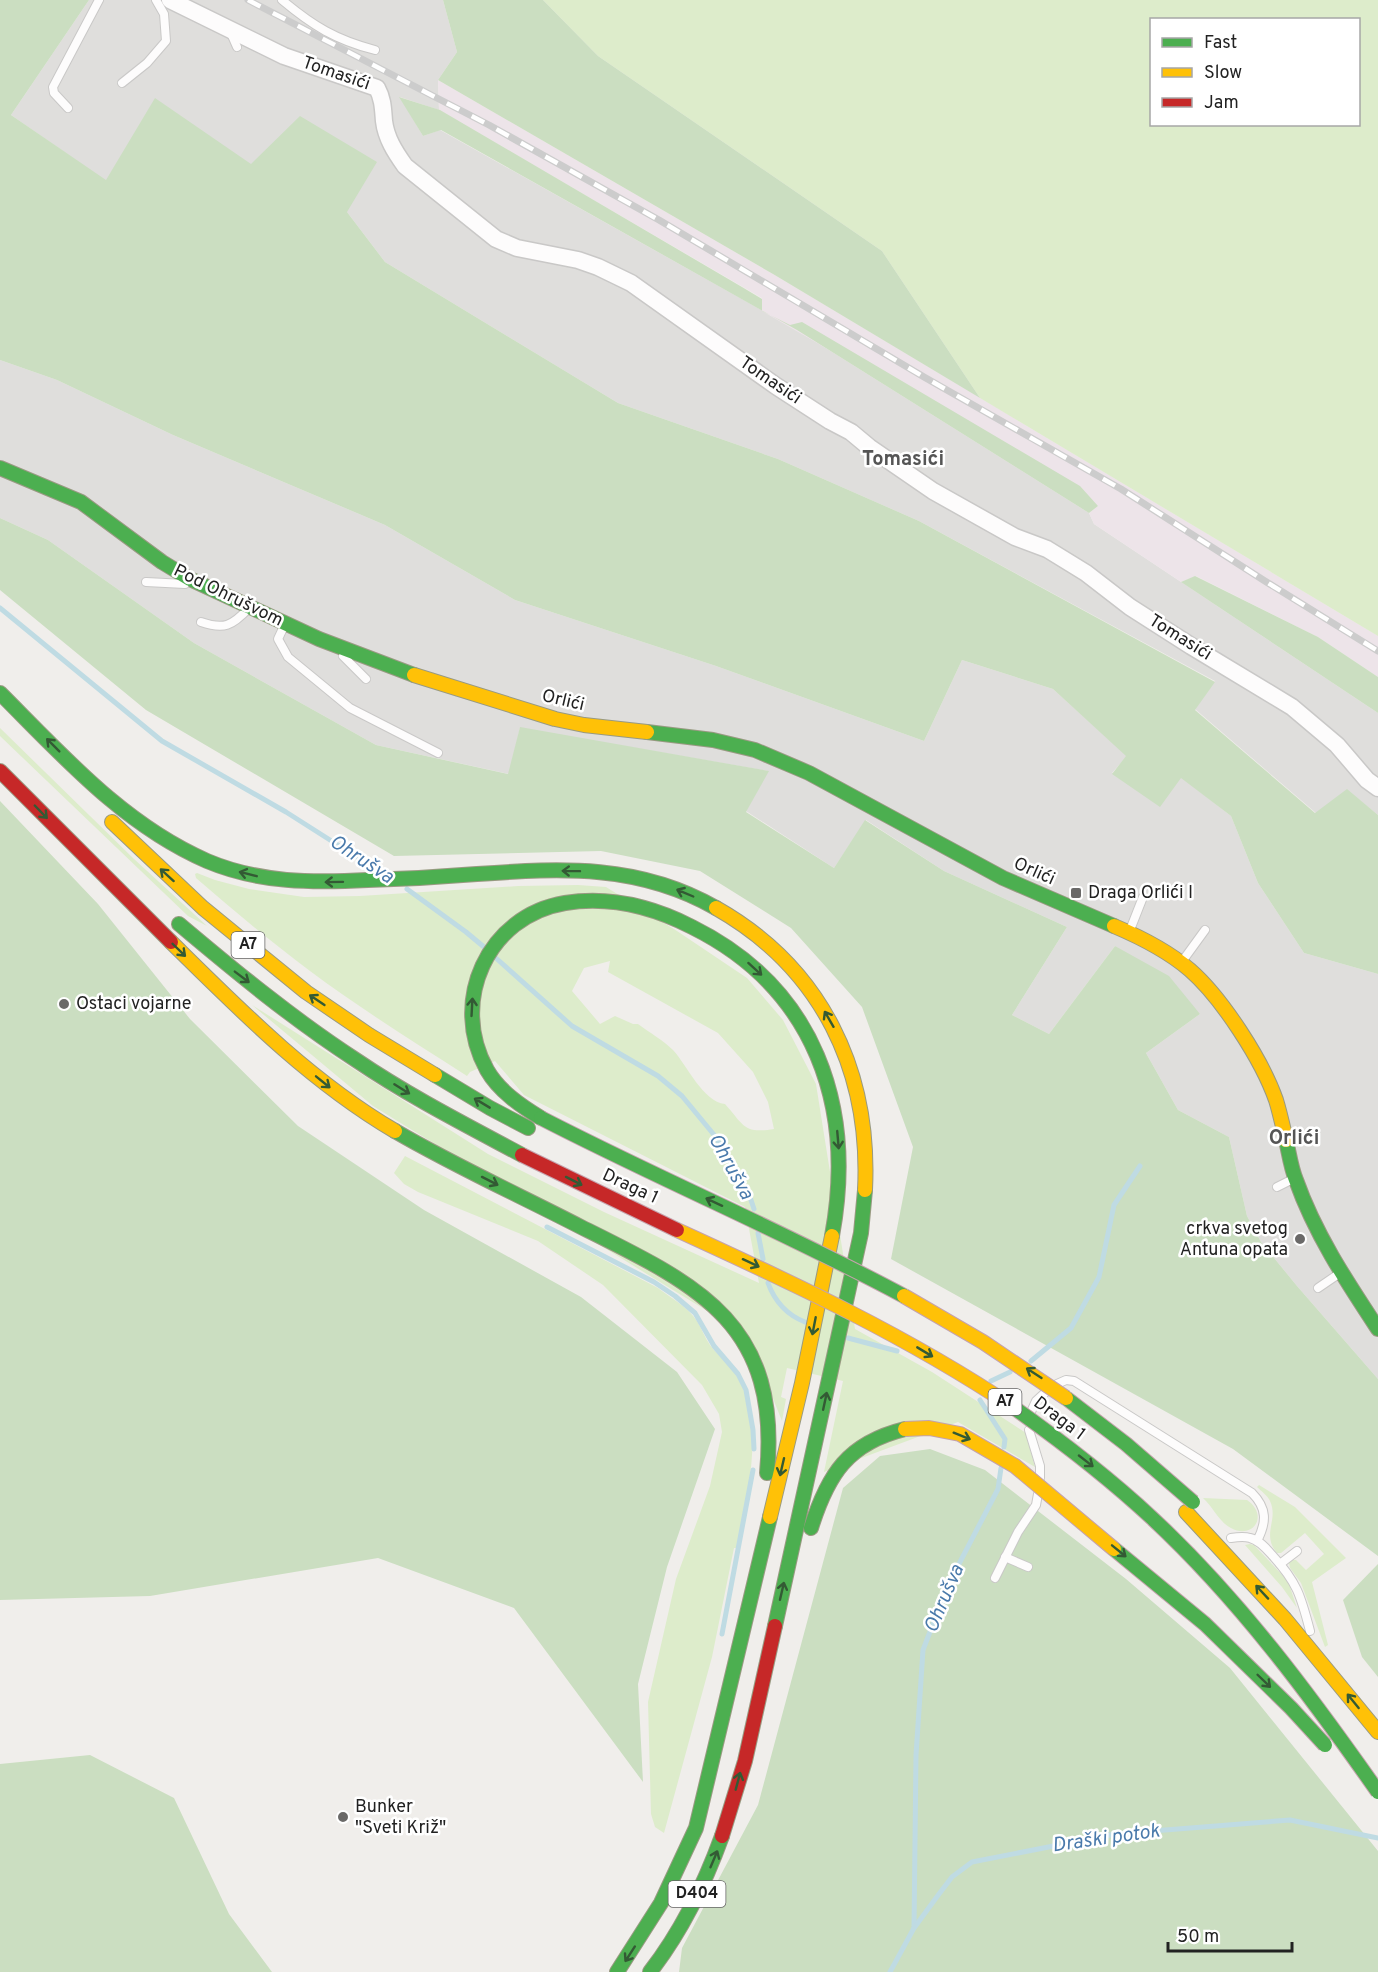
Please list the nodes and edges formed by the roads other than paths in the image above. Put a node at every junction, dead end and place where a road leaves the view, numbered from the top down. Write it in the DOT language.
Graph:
graph roads {
  1 [pos="99,0"];
  2 [pos="156,0"];
  3 [pos="282,0"];
  4 [pos="173,1"];
  5 [pos="229,30"];
  6 [pos="237,46"];
  7 [pos="375,50"];
  8 [pos="122,83"];
  9 [pos="68,108"];
  10 [pos="430,186"];
  11 [pos="483,219"];
  12 [pos="0,468"];
  13 [pos="146,582"];
  14 [pos="201,585"];
  15 [pos="249,608"];
  16 [pos="201,622"];
  17 [pos="285,624"];
  18 [pos="332,644"];
  19 [pos="366,679"];
  20 [pos="0,693"];
  21 [pos="472,693"];
  22 [pos="0,711"];
  23 [pos="438,753"];
  24 [pos="0,771"];
  25 [pos="1378,788"];
  26 [pos="1143,897"];
  27 [pos="167,914"];
  28 [pos="1205,930"];
  29 [pos="1129,932"];
  30 [pos="1181,963"];
  31 [pos="539,1128"];
  32 [pos="574,1150"];
  33 [pos="1295,1178"];
  34 [pos="1277,1187"];
  35 [pos="1341,1272"];
  36 [pos="1318,1288"];
  37 [pos="1378,1329"];
  38 [pos="1190,1507"];
  39 [pos="1223,1531"];
  40 [pos="808,1540"];
  41 [pos="1257,1540"];
  42 [pos="1297,1551"];
  43 [pos="1247,1553"];
  44 [pos="1005,1557"];
  45 [pos="1280,1564"];
  46 [pos="1029,1567"];
  47 [pos="801,1574"];
  48 [pos="995,1578"];
  49 [pos="1281,1595"];
  50 [pos="1301,1635"];
  51 [pos="1313,1649"];
  52 [pos="1378,1732"];
  53 [pos="1332,1753"];
  54 [pos="1346,1771"];
  55 [pos="1378,1792"];
  56 [pos="1370,1805"];
  57 [pos="696,1828"];
  58 [pos="723,1838"];
  59 [pos="617,1972"];
  60 [pos="650,1972"];
  1 -- 9 [label="lane"];
  2 -- 8 [label="lane"];
  3 -- 7 [label="lane"];
  4 -- 5 [label="street, Tomasići"];
  5 -- 6 [label="lane"];
  5 -- 10 [label="street, Tomasići"];
  10 -- 11 [label="lane"];
  10 -- 25 [label="street, Tomasići"];
  12 -- 14 [label="main road, Pod Ohrušvom"];
  13 -- 14 [label="lane"];
  14 -- 15 [label="main road, Pod Ohrušvom"];
  15 -- 16 [label="lane"];
  15 -- 17 [label="main road, Pod Ohrušvom"];
  17 -- 18 [label="main road, Pod Ohrušvom"];
  17 -- 23 [label="lane"];
  18 -- 19 [label="lane"];
  18 -- 21 [label="main road, Pod Ohrušvom"];
  58 -- 20 [label="main road, one-way, bridge"];
  21 -- 29 [label="main road, Orlići"];
  31 -- 22 [label="main road, A7, one-way"];
  24 -- 57 [label="main road, one-way"];
  26 -- 29 [label="lane"];
  27 -- 55 [label="main road, Draga 1 / A7, one-way, bridge"];
  28 -- 30 [label="lane"];
  29 -- 30 [label="main road, Orlići"];
  30 -- 33 [label="main road, Orlići"];
  38 -- 31 [label="main road, one-way, bridge"];
  31 -- 57 [label="main road, one-way, bridge"];
  32 -- 38 [label="main road, Draga 1 / A7"];
  33 -- 34 [label="lane"];
  33 -- 35 [label="main road, Orlići"];
  35 -- 36 [label="lane"];
  35 -- 37 [label="main road, Orlići"];
  38 -- 39 [label="main road"];
  50 -- 38 [label="main road, A7, one-way"];
  39 -- 41 [label="lane"];
  39 -- 43 [label="main road"];
  40 -- 53 [label="main road, one-way, bridge"];
  41 -- 44 [label="lane"];
  41 -- 45 [label="lane"];
  42 -- 45 [label="lane"];
  44 -- 46 [label="lane"];
  44 -- 48 [label="lane"];
  45 -- 51 [label="lane"];
  47 -- 58 [label="main road"];
  49 -- 50 [label="main road"];
  50 -- 51 [label="main road, A7"];
  52 -- 51 [label="main road, A7, one-way"];
  54 -- 56 [label="main road"];
  57 -- 59 [label="main road, D404, one-way"];
  60 -- 58 [label="main road, D404, one-way"];
}
